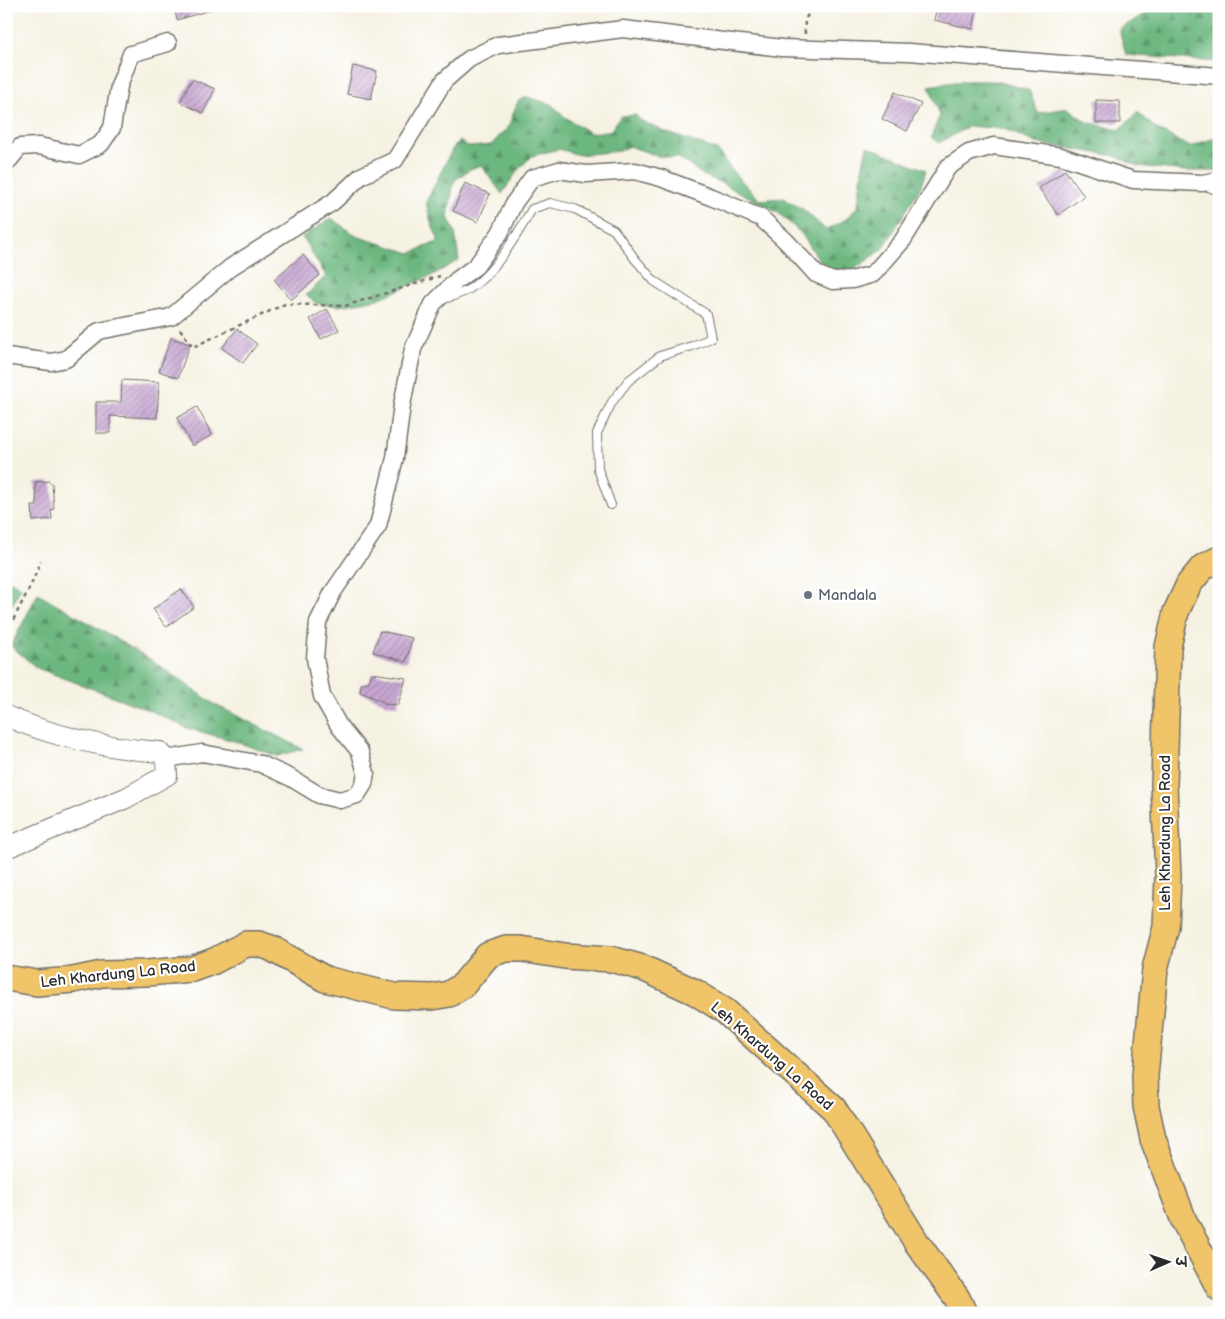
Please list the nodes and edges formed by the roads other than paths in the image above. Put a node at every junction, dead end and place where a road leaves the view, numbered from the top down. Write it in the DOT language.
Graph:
graph roads {
  1 [pos="168,43"];
  2 [pos="1219,76"];
  3 [pos="6,164"];
  4 [pos="1219,180"];
  5 [pos="1202,183"];
  6 [pos="1219,192"];
  7 [pos="433,304"];
  8 [pos="6,356"];
  9 [pos="611,505"];
  10 [pos="1219,558"];
  11 [pos="6,716"];
  12 [pos="166,759"];
  13 [pos="6,848"];
  14 [pos="6,978"];
  15 [pos="1219,1288"];
  16 [pos="964,1313"];
  1 -- 3 [label="street"];
  2 -- 8 [label="street"];
  4 -- 5 [label="street"];
  5 -- 6 [label="lane"];
  5 -- 7 [label="street"];
  7 -- 9 [label="lane"];
  7 -- 12 [label="street"];
  10 -- 15 [label="main road, Leh Khardung La Road"];
  11 -- 12 [label="street"];
  12 -- 13 [label="street"];
  14 -- 16 [label="main road, Leh Khardung La Road"];
}
